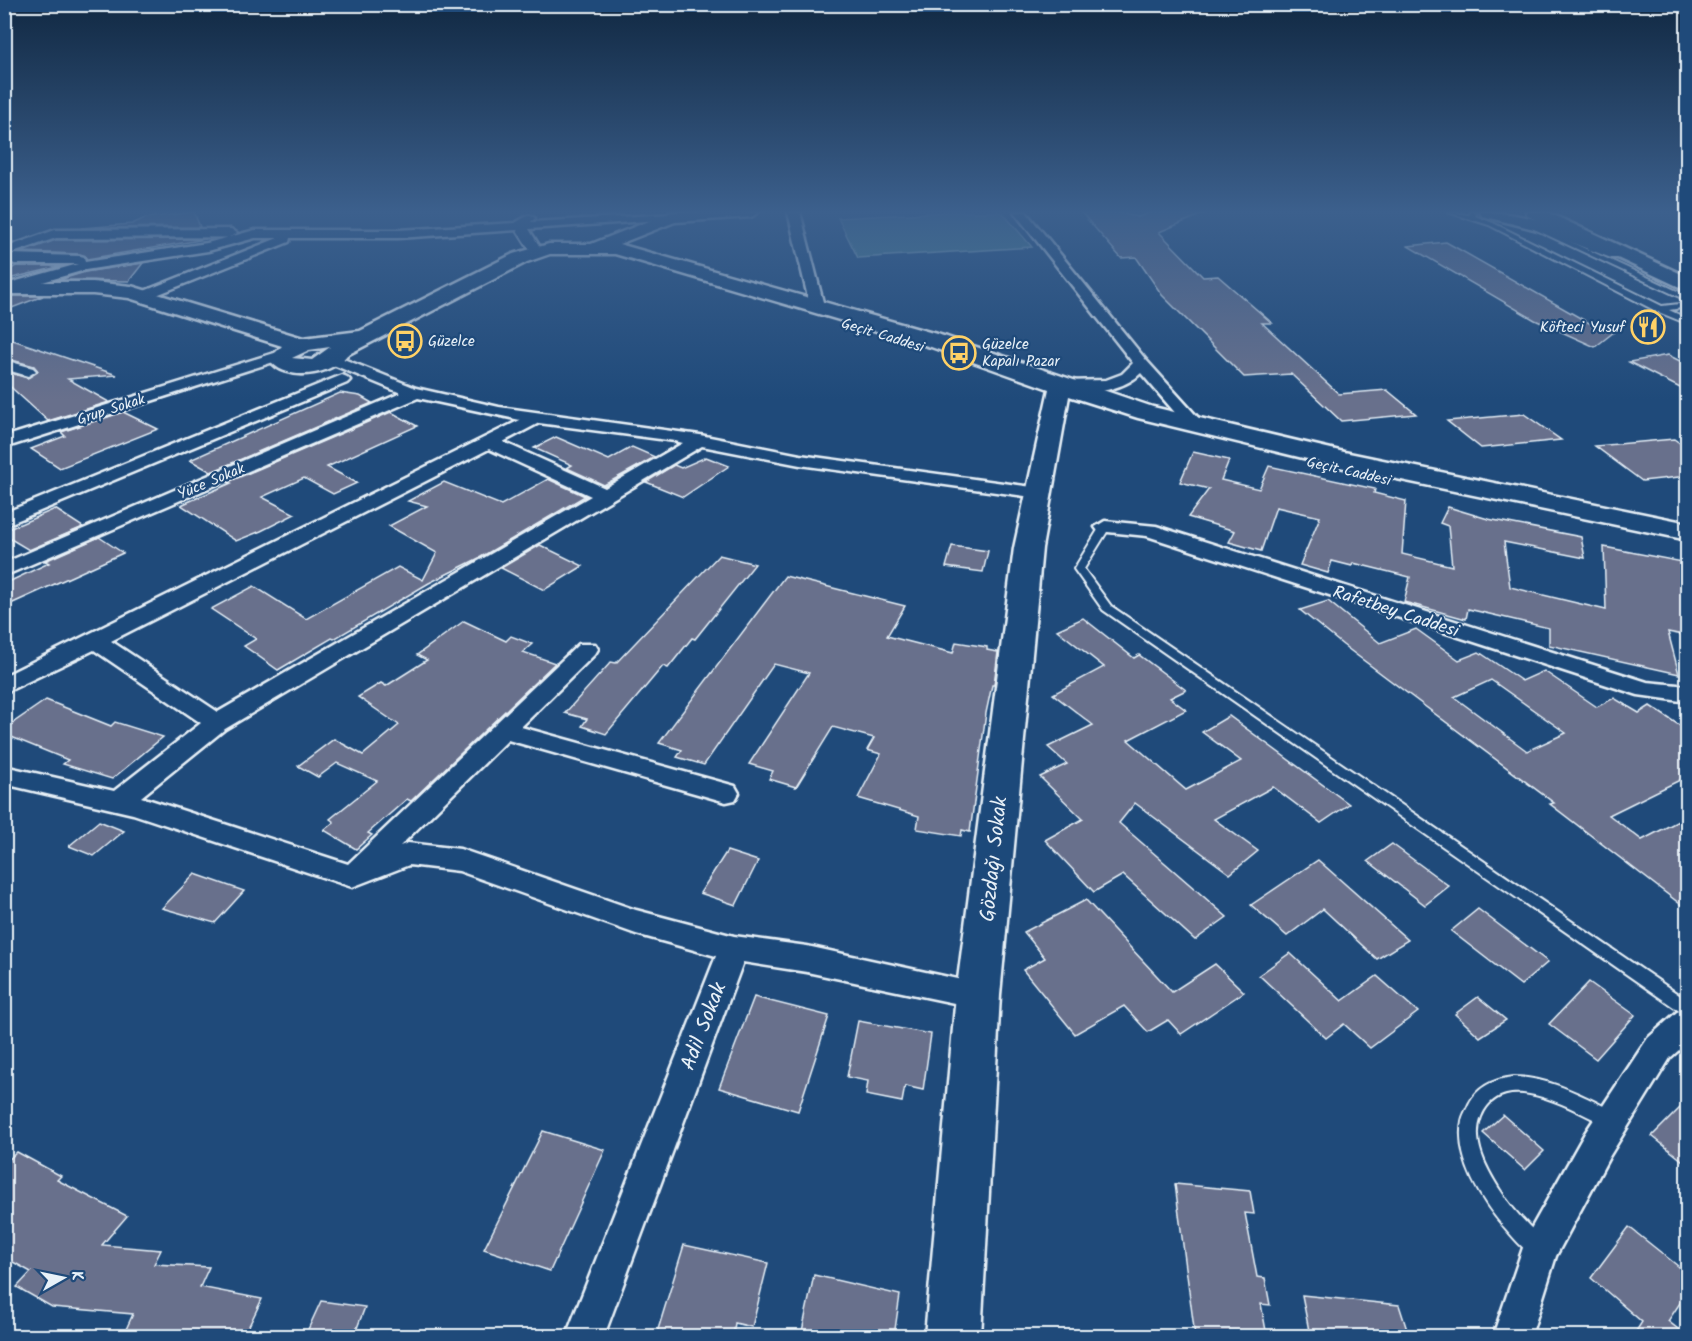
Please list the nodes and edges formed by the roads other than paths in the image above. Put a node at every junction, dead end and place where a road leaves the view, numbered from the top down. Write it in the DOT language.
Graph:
graph roads {
  1 [pos="54,275"];
  2 [pos="197,275"];
  3 [pos="487,275"];
  4 [pos="677,275"];
  5 [pos="706,275"];
  6 [pos="809,275"];
  7 [pos="1070,275"];
  8 [pos="1591,275"];
  9 [pos="1641,275"];
  10 [pos="1665,275"];
  11 [pos="1688,285"];
  12 [pos="8,288"];
  13 [pos="144,296"];
  14 [pos="1688,299"];
  15 [pos="1688,305"];
  16 [pos="817,306"];
  17 [pos="1659,309"];
  18 [pos="1685,319"];
  19 [pos="310,355"];
  20 [pos="1141,363"];
  21 [pos="4,364"];
  22 [pos="28,371"];
  23 [pos="342,380"];
  24 [pos="394,385"];
  25 [pos="1060,390"];
  26 [pos="418,392"];
  27 [pos="539,417"];
  28 [pos="1196,426"];
  29 [pos="700,440"];
  30 [pos="489,442"];
  31 [pos="4,443"];
  32 [pos="1039,493"];
  33 [pos="608,496"];
  34 [pos="4,519"];
  35 [pos="1105,527"];
  36 [pos="1688,532"];
  37 [pos="1688,543"];
  38 [pos="4,570"];
  39 [pos="94,639"];
  40 [pos="587,649"];
  41 [pos="4,686"];
  42 [pos="1688,694"];
  43 [pos="217,723"];
  44 [pos="502,730"];
  45 [pos="4,775"];
  46 [pos="726,793"];
  47 [pos="119,801"];
  48 [pos="352,876"];
  49 [pos="734,948"];
  50 [pos="978,995"];
  51 [pos="1688,1010"];
  52 [pos="1688,1022"];
  53 [pos="1614,1120"];
  54 [pos="1540,1249"];
  55 [pos="585,1336"];
  56 [pos="953,1336"];
  57 [pos="1512,1336"];
  1 -- 12 [label="street"];
  2 -- 13 [label="street"];
  3 -- 19 [label="main road"];
  4 -- 25 [label="main road, Geçit Caddesi"];
  5 -- 16 [label="main road, Geçit Caddesi"];
  6 -- 16 [label="street"];
  7 -- 20 [label="street"];
  8 -- 17 [label="lane"];
  9 -- 14 [label="lane"];
  10 -- 11 [label="main road"];
  12 -- 13 [label="main road"];
  13 -- 19 [label="main road"];
  15 -- 17 [label="lane"];
  16 -- 25 [label="main road, Geçit Caddesi"];
  17 -- 18 [label="lane"];
  19 -- 23 [label="street"];
  19 -- 24 [label="street"];
  19 -- 31 [label="street, Grup Sokak"];
  20 -- 25 [label="street"];
  20 -- 28 [label="street"];
  21 -- 22 [label="street"];
  23 -- 24 [label="street"];
  23 -- 34 [label="street"];
  24 -- 26 [label="street"];
  25 -- 28 [label="main road, Geçit Caddesi"];
  25 -- 32 [label="main road, Gözdağı Sokak"];
  25 -- 37 [label="main road, Geçit Caddesi"];
  26 -- 27 [label="street"];
  26 -- 38 [label="street, Yüce Sokak"];
  27 -- 29 [label="street"];
  27 -- 30 [label="street"];
  28 -- 36 [label="main road, Geçit Caddesi"];
  29 -- 32 [label="street"];
  29 -- 33 [label="street"];
  30 -- 33 [label="street"];
  30 -- 39 [label="street"];
  32 -- 50 [label="main road, Gözdağı Sokak"];
  33 -- 43 [label="street"];
  35 -- 42 [label="street, Rafetbey Caddesi"];
  35 -- 51 [label="lane"];
  39 -- 41 [label="street"];
  39 -- 43 [label="street"];
  40 -- 44 [label="street"];
  43 -- 47 [label="street"];
  44 -- 46 [label="street"];
  44 -- 48 [label="street"];
  45 -- 47 [label="street"];
  47 -- 48 [label="street"];
  48 -- 49 [label="street"];
  49 -- 50 [label="street"];
  49 -- 55 [label="street, Adil Sokak"];
  50 -- 56 [label="main road, Gözdağı Sokak"];
  52 -- 53 [label="street"];
  53 -- 54 [label="street"];
  53 -- 54 [label="lane"];
  54 -- 57 [label="street"];
}
